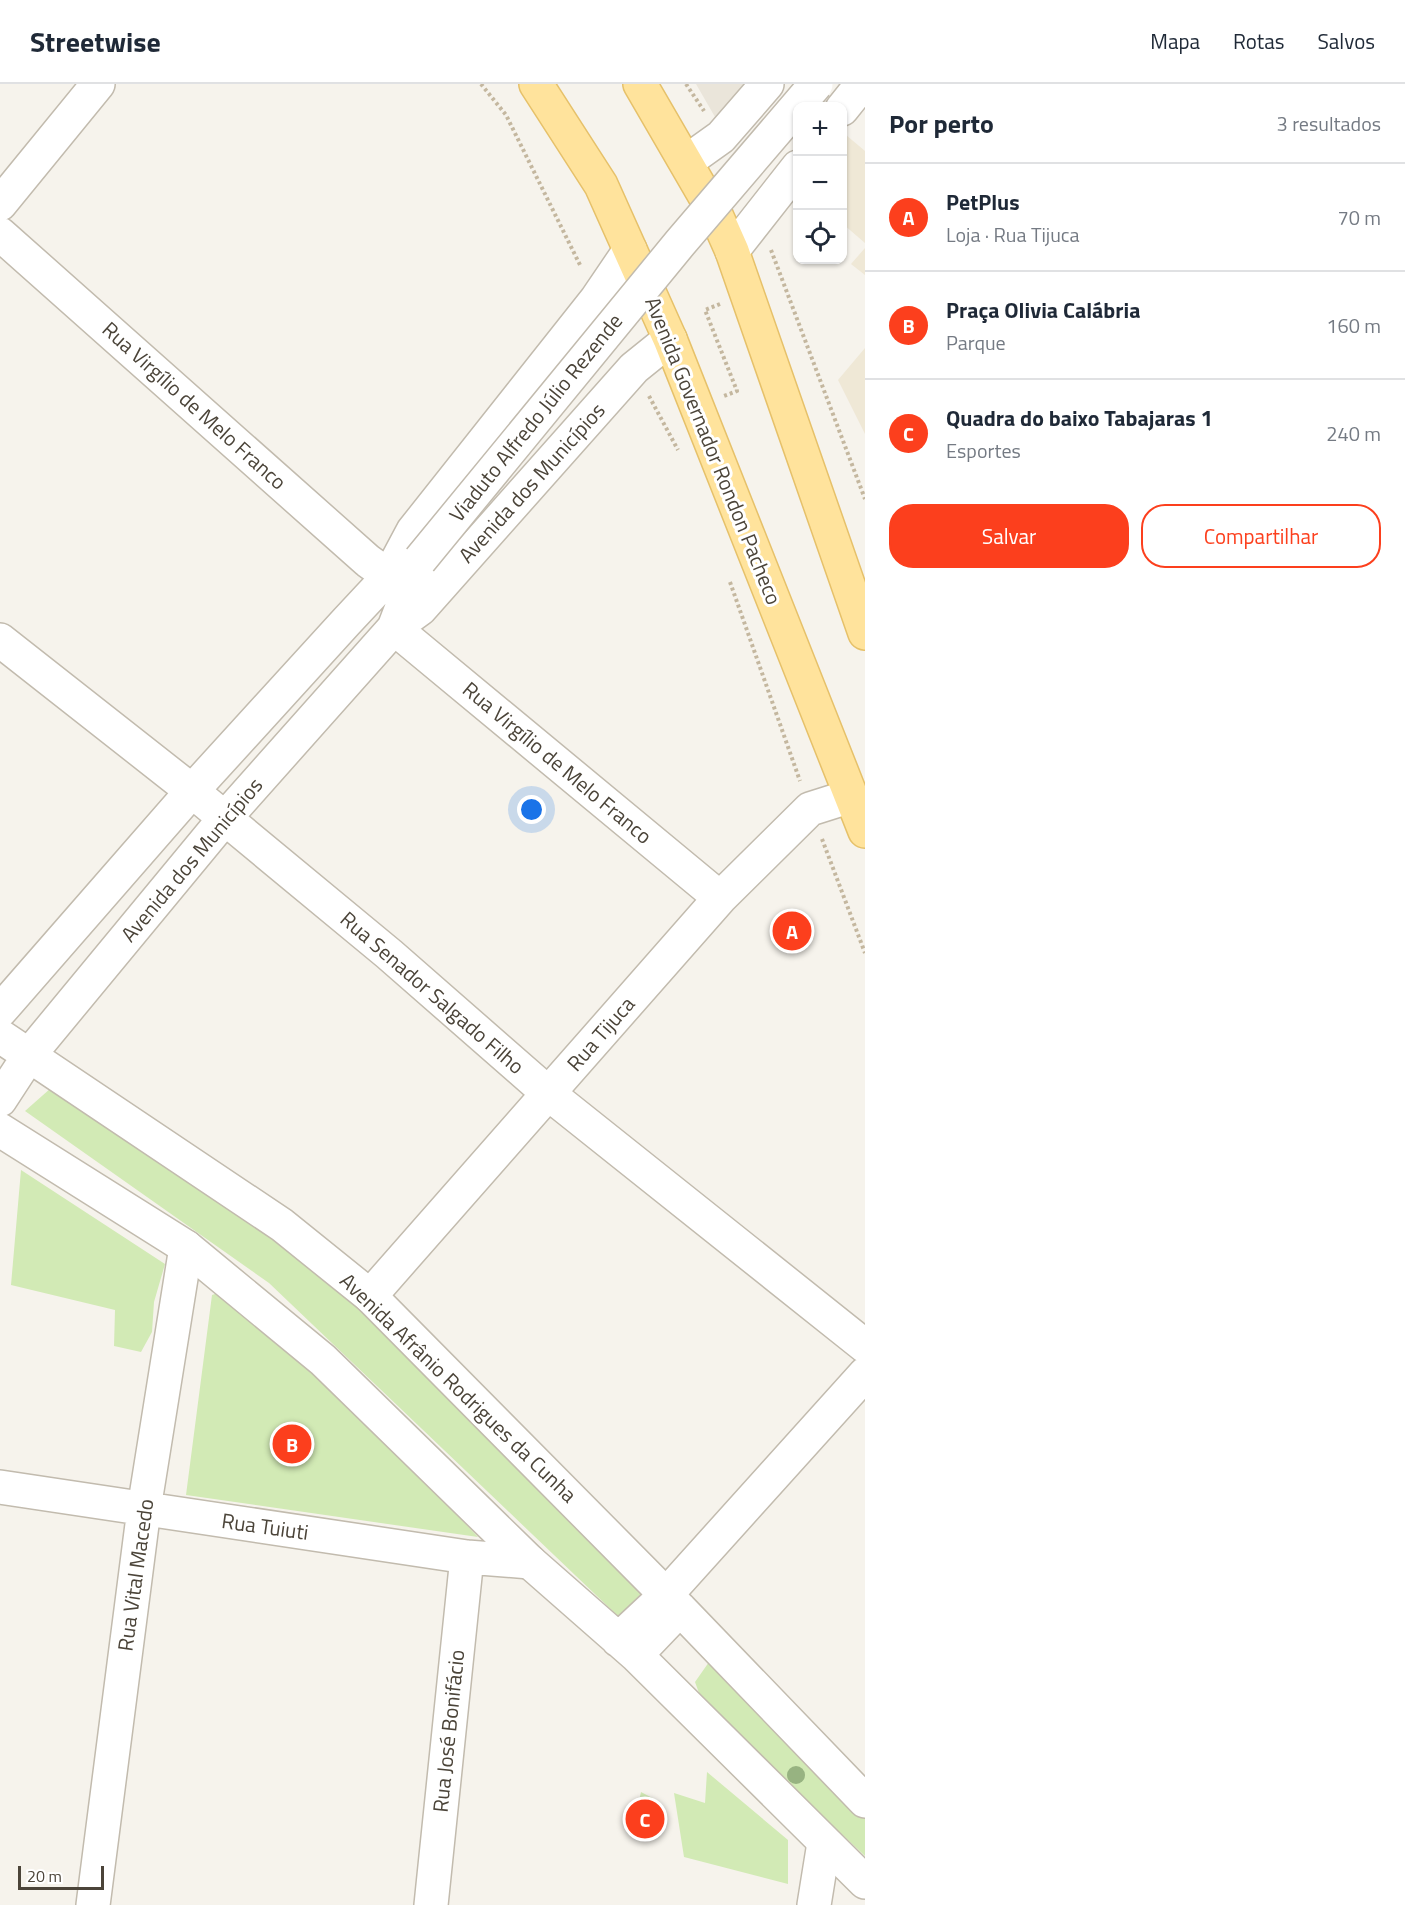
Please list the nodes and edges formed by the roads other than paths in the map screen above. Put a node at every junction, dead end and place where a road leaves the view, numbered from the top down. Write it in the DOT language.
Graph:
graph roads {
  1 [pos="98,84"];
  2 [pos="536,84"];
  3 [pos="640,84"];
  4 [pos="816,84"];
  5 [pos="862,84"];
  6 [pos="765,87"];
  7 [pos="847,104"];
  8 [pos="793,150"];
  9 [pos="686,162"];
  10 [pos="793,173"];
  11 [pos="0,204"];
  12 [pos="0,234"];
  13 [pos="630,250"];
  14 [pos="732,251"];
  15 [pos="670,339"];
  16 [pos="537,376"];
  17 [pos="591,416"];
  18 [pos="420,560"];
  19 [pos="389,576"];
  20 [pos="394,628"];
  21 [pos="865,633"];
  22 [pos="0,640"];
  23 [pos="192,791"];
  24 [pos="850,796"];
  25 [pos="225,818"];
  26 [pos="865,831"];
  27 [pos="720,898"];
  28 [pos="0,1011"];
  29 [pos="0,1036"];
  30 [pos="30,1054"];
  31 [pos="549,1094"];
  32 [pos="0,1100"];
  33 [pos="0,1130"];
  34 [pos="186,1247"];
  35 [pos="370,1296"];
  36 [pos="865,1346"];
  37 [pos="865,1374"];
  38 [pos="0,1486"];
  39 [pos="144,1509"];
  40 [pos="467,1557"];
  41 [pos="530,1562"];
  42 [pos="673,1602"];
  43 [pos="627,1648"];
  44 [pos="865,1801"];
  45 [pos="824,1843"];
  46 [pos="865,1882"];
  47 [pos="93,1905"];
  48 [pos="431,1905"];
  49 [pos="814,1905"];
  1 -- 11 [label="street"];
  2 -- 13 [label="main road, Avenida Governador Rondon Pacheco"];
  3 -- 9 [label="main road"];
  4 -- 18 [label="street, Viaduto Alfredo Júlio Rezende, bridge"];
  5 -- 7 [label="street"];
  6 -- 8 [label="street"];
  6 -- 9 [label="street"];
  9 -- 14 [label="main road"];
  10 -- 14 [label="street"];
  12 -- 19 [label="street, Rua Virgílio de Melo Franco"];
  13 -- 15 [label="main road, Avenida Governador Rondon Pacheco"];
  13 -- 16 [label="street, Avenida dos Municípios"];
  14 -- 21 [label="main road"];
  15 -- 17 [label="street, Avenida dos Municípios"];
  15 -- 24 [label="main road, Avenida Governador Rondon Pacheco"];
  16 -- 17 [label="street"];
  16 -- 19 [label="street, Avenida dos Municípios"];
  17 -- 20 [label="street, Avenida dos Municípios"];
  18 -- 19 [label="street, Avenida dos Municípios"];
  18 -- 20 [label="street, Avenida dos Municípios"];
  19 -- 23 [label="street, Avenida dos Municípios"];
  20 -- 25 [label="street, Avenida dos Municípios"];
  20 -- 27 [label="street, Rua Virgílio de Melo Franco"];
  22 -- 23 [label="street, Rua Senador Salgado Filho"];
  23 -- 25 [label="street, Rua Senador Salgado Filho"];
  23 -- 28 [label="street, Avenida dos Municípios"];
  24 -- 26 [label="main road, Avenida Governador Rondon Pacheco"];
  24 -- 27 [label="street, Rua Tijuca"];
  25 -- 30 [label="street, Avenida dos Municípios"];
  25 -- 31 [label="street, Rua Senador Salgado Filho"];
  27 -- 31 [label="street, Rua Tijuca"];
  29 -- 30 [label="street, Avenida Afrânio Rodrigues da Cunha"];
  30 -- 32 [label="street, Avenida dos Municípios"];
  30 -- 35 [label="street, Avenida Afrânio Rodrigues da Cunha"];
  31 -- 35 [label="street, Rua Tijuca"];
  31 -- 36 [label="street, Rua Senador Salgado Filho"];
  33 -- 34 [label="street"];
  34 -- 39 [label="street, Rua Vital Macedo"];
  34 -- 41 [label="street"];
  35 -- 42 [label="street, Avenida Afrânio Rodrigues da Cunha"];
  37 -- 42 [label="street"];
  38 -- 39 [label="street, Rua Tuiuti"];
  39 -- 40 [label="street, Rua Tuiuti"];
  39 -- 47 [label="street, Rua Vital Macedo"];
  40 -- 41 [label="street, Rua Tuiuti"];
  40 -- 48 [label="street, Rua José Bonifácio"];
  41 -- 43 [label="street"];
  42 -- 43 [label="street"];
  42 -- 44 [label="street, Avenida Afrânio Rodrigues da Cunha"];
  43 -- 45 [label="street"];
  45 -- 46 [label="street"];
  45 -- 49 [label="street"];
}
